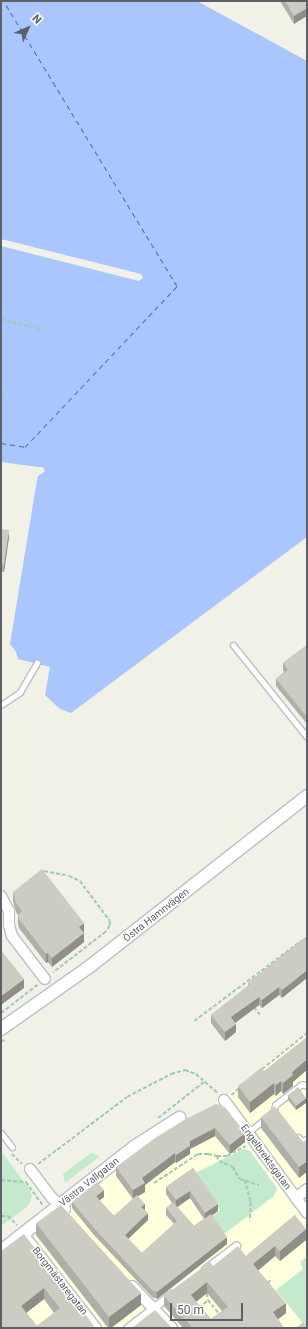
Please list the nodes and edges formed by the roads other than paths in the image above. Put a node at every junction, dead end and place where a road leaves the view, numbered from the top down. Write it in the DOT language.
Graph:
graph roads {
  1 [pos="232,645"];
  2 [pos="37,663"];
  3 [pos="1,705"];
  4 [pos="307,737"];
  5 [pos="307,796"];
  6 [pos="1,896"];
  7 [pos="50,985"];
  8 [pos="1,1029"];
  9 [pos="307,1086"];
  10 [pos="221,1097"];
  11 [pos="179,1118"];
  12 [pos="248,1132"];
  13 [pos="1,1133"];
  14 [pos="295,1134"];
  15 [pos="307,1139"];
  16 [pos="10,1148"];
  17 [pos="30,1169"];
  18 [pos="307,1189"];
  19 [pos="296,1198"];
  20 [pos="61,1205"];
  21 [pos="307,1213"];
  22 [pos="70,1216"];
  23 [pos="24,1234"];
  24 [pos="236,1246"];
  25 [pos="1,1251"];
  26 [pos="201,1272"];
  27 [pos="126,1279"];
  28 [pos="177,1290"];
  29 [pos="153,1308"];
  30 [pos="96,1328"];
  31 [pos="127,1328"];
  32 [pos="172,1328"];
  1 -- 4 [label="lane"];
  2 -- 3 [label="lane"];
  5 -- 7 [label="street, Östra Hamnvägen"];
  6 -- 7 [label="street"];
  7 -- 8 [label="street, Östra Hamnvägen"];
  9 -- 12 [label="lane"];
  10 -- 12 [label="street, Engelbrektsgatan"];
  11 -- 20 [label="street, Västra Vallgatan"];
  12 -- 19 [label="street, Engelbrektsgatan"];
  13 -- 16 [label="lane"];
  14 -- 15 [label="lane"];
  17 -- 20 [label="street"];
  18 -- 19 [label="street"];
  19 -- 21 [label="street, Engelbrektsgatan"];
  20 -- 22 [label="street"];
  20 -- 23 [label="street, Västra Vallgatan"];
  23 -- 25 [label="street, Västra Vallgatan"];
  23 -- 30 [label="street, Borgmästaregatan"];
  24 -- 26 [label="street"];
  27 -- 29 [label="street"];
  28 -- 29 [label="street"];
  29 -- 31 [label="street"];
  29 -- 32 [label="street"];
}
